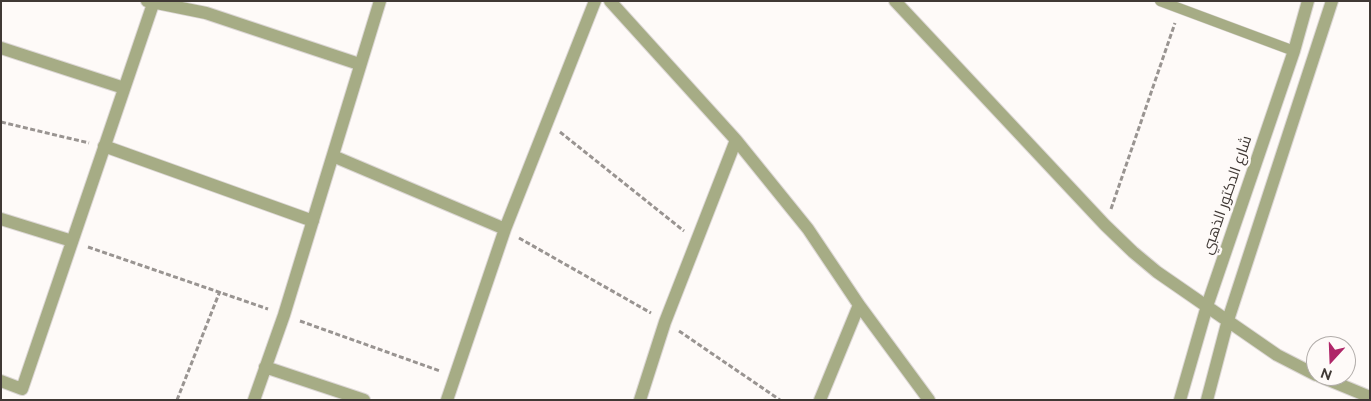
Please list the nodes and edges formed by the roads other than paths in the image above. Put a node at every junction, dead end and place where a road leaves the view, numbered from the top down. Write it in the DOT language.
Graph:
graph roads {
  1 [pos="380,1"];
  2 [pos="595,1"];
  3 [pos="610,1"];
  4 [pos="895,1"];
  5 [pos="1160,1"];
  6 [pos="1308,1"];
  7 [pos="1332,1"];
  8 [pos="152,2"];
  9 [pos="1,48"];
  10 [pos="1294,51"];
  11 [pos="359,64"];
  12 [pos="124,88"];
  13 [pos="736,140"];
  14 [pos="104,146"];
  15 [pos="333,156"];
  16 [pos="1,219"];
  17 [pos="313,221"];
  18 [pos="504,229"];
  19 [pos="72,241"];
  20 [pos="859,306"];
  21 [pos="1206,306"];
  22 [pos="1228,320"];
  23 [pos="265,367"];
  24 [pos="1306,370"];
  25 [pos="1,381"];
  26 [pos="1344,386"];
  27 [pos="21,394"];
  28 [pos="1370,397"];
  29 [pos="254,400"];
  30 [pos="364,400"];
  31 [pos="447,400"];
  32 [pos="640,400"];
  33 [pos="820,400"];
  34 [pos="929,400"];
  35 [pos="1180,400"];
  36 [pos="1207,400"];
  1 -- 11 [label="street"];
  2 -- 18 [label="street"];
  3 -- 13 [label="street"];
  4 -- 21 [label="street"];
  5 -- 10 [label="lane"];
  6 -- 10 [label="street, شارع الدكتور الذهبي"];
  7 -- 22 [label="street"];
  8 -- 11 [label="street"];
  8 -- 12 [label="street"];
  9 -- 12 [label="street"];
  10 -- 21 [label="street, شارع الدكتور الذهبي"];
  11 -- 15 [label="street"];
  12 -- 14 [label="street"];
  13 -- 20 [label="street"];
  13 -- 32 [label="street"];
  14 -- 17 [label="street"];
  14 -- 19 [label="street"];
  15 -- 17 [label="street"];
  15 -- 18 [label="street"];
  16 -- 19 [label="street"];
  17 -- 23 [label="street"];
  18 -- 31 [label="street"];
  19 -- 27 [label="street"];
  20 -- 33 [label="street"];
  20 -- 34 [label="street"];
  21 -- 22 [label="street"];
  21 -- 35 [label="street, شارع الدكتور الذهبي"];
  22 -- 24 [label="street"];
  22 -- 36 [label="street"];
  23 -- 29 [label="street"];
  23 -- 30 [label="street"];
  25 -- 27 [label="street"];
  26 -- 28 [label="street"];
}
